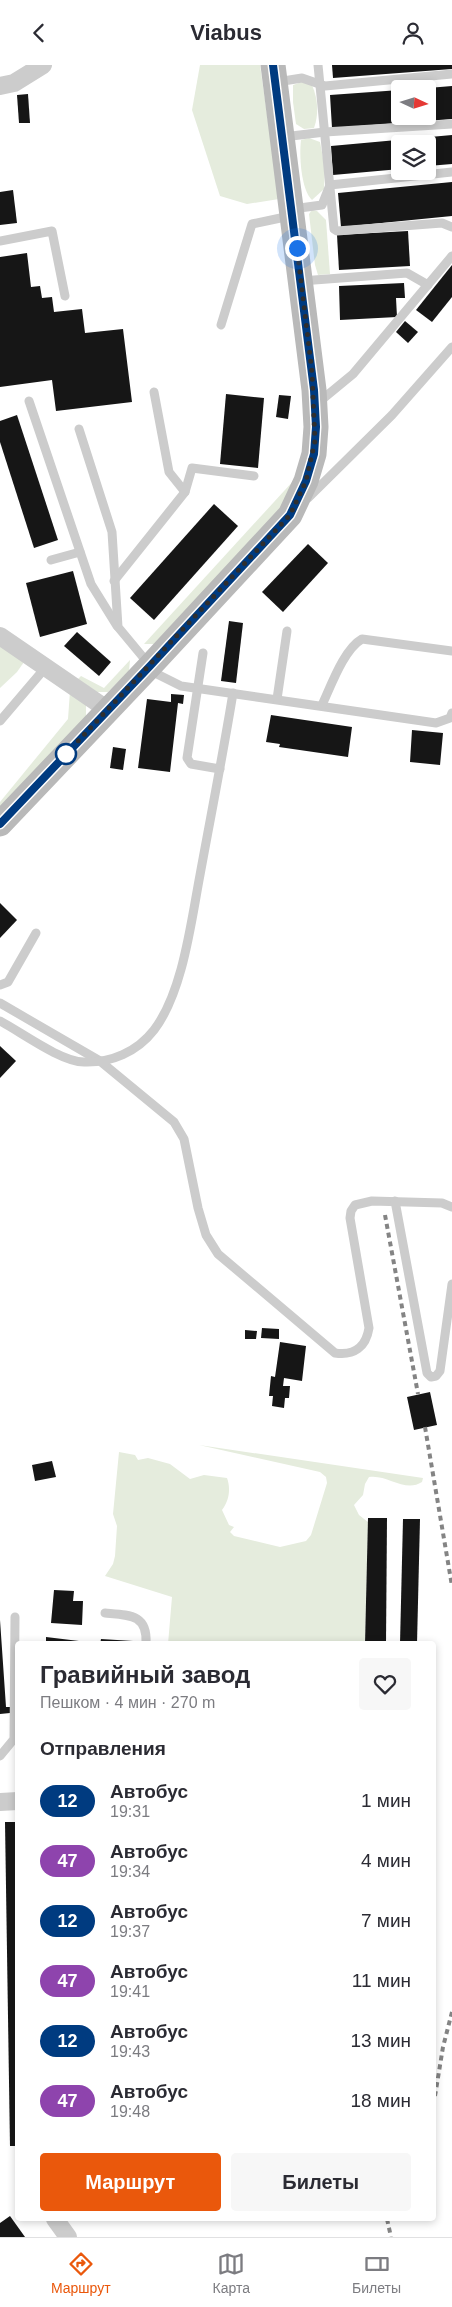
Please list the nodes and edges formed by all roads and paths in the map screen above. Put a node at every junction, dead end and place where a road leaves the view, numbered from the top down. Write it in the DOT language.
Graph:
graph roads {
  1 [pos="44,65"];
  2 [pos="318,65"];
  3 [pos="274,74"];
  4 [pos="452,74"];
  5 [pos="319,84"];
  6 [pos="0,86"];
  7 [pos="452,125"];
  8 [pos="325,132"];
  9 [pos="282,137"];
  10 [pos="452,172"];
  11 [pos="330,185"];
  12 [pos="322,205"];
  13 [pos="292,212"];
  14 [pos="452,227"];
  15 [pos="334,229"];
  16 [pos="0,241"];
  17 [pos="452,256"];
  18 [pos="301,281"];
  19 [pos="428,285"];
  20 [pos="65,296"];
  21 [pos="220,325"];
  22 [pos="452,347"];
  23 [pos="154,392"];
  24 [pos="30,401"];
  25 [pos="315,406"];
  26 [pos="79,429"];
  27 [pos="254,476"];
  28 [pos="185,492"];
  29 [pos="290,515"];
  30 [pos="80,552"];
  31 [pos="51,560"];
  32 [pos="114,581"];
  33 [pos="118,627"];
  34 [pos="287,631"];
  35 [pos="0,636"];
  36 [pos="452,651"];
  37 [pos="203,653"];
  38 [pos="150,666"];
  39 [pos="46,667"];
  40 [pos="197,688"];
  41 [pos="233,693"];
  42 [pos="277,699"];
  43 [pos="322,705"];
  44 [pos="108,711"];
  45 [pos="452,713"];
  46 [pos="0,721"];
  47 [pos="220,769"];
  48 [pos="0,824"];
  49 [pos="36,933"];
  50 [pos="0,985"];
  51 [pos="0,1003"];
  52 [pos="0,1021"];
  53 [pos="100,1061"];
  54 [pos="395,1201"];
  55 [pos="452,1207"];
  56 [pos="452,1284"];
  57 [pos="106,1613"];
  58 [pos="15,1617"];
  59 [pos="146,1641"];
  60 [pos="0,1756"];
  61 [pos="15,1801"];
  62 [pos="0,1802"];
  63 [pos="56,2221"];
  64 [pos="68,2237"];
  1 -- 6 [label="street"];
  2 -- 5 [label="lane"];
  3 -- 5 [label="lane"];
  3 -- 9 [label="street"];
  4 -- 5 [label="lane"];
  5 -- 8 [label="lane"];
  7 -- 8 [label="lane"];
  8 -- 9 [label="lane"];
  8 -- 11 [label="lane"];
  9 -- 13 [label="street"];
  10 -- 11 [label="lane"];
  11 -- 12 [label="lane"];
  11 -- 15 [label="lane"];
  12 -- 13 [label="lane"];
  12 -- 15 [label="lane"];
  13 -- 18 [label="street"];
  13 -- 21 [label="lane"];
  14 -- 15 [label="lane"];
  16 -- 20 [label="lane"];
  17 -- 19 [label="lane"];
  18 -- 19 [label="lane"];
  18 -- 25 [label="street"];
  19 -- 25 [label="lane"];
  22 -- 29 [label="lane"];
  23 -- 28 [label="lane"];
  24 -- 30 [label="lane"];
  25 -- 29 [label="street"];
  26 -- 32 [label="lane"];
  27 -- 28 [label="lane"];
  28 -- 32 [label="lane"];
  29 -- 38 [label="street"];
  30 -- 31 [label="lane"];
  30 -- 33 [label="lane"];
  32 -- 33 [label="lane"];
  33 -- 38 [label="lane"];
  34 -- 42 [label="lane"];
  35 -- 39 [label="street"];
  36 -- 43 [label="lane"];
  37 -- 40 [label="lane"];
  38 -- 40 [label="lane"];
  38 -- 44 [label="street"];
  39 -- 44 [label="street"];
  39 -- 46 [label="lane"];
  40 -- 41 [label="lane"];
  40 -- 47 [label="lane"];
  41 -- 42 [label="lane"];
  41 -- 47 [label="lane"];
  42 -- 43 [label="lane"];
  43 -- 45 [label="lane"];
  44 -- 48 [label="street"];
  47 -- 53 [label="lane"];
  49 -- 50 [label="lane"];
  51 -- 53 [label="lane"];
  52 -- 53 [label="lane"];
  53 -- 54 [label="lane"];
  54 -- 55 [label="lane"];
  54 -- 56 [label="lane"];
  57 -- 59 [label="lane"];
  58 -- 60 [label="lane"];
  61 -- 62 [label="street"];
  63 -- 64 [label="street"];
}
